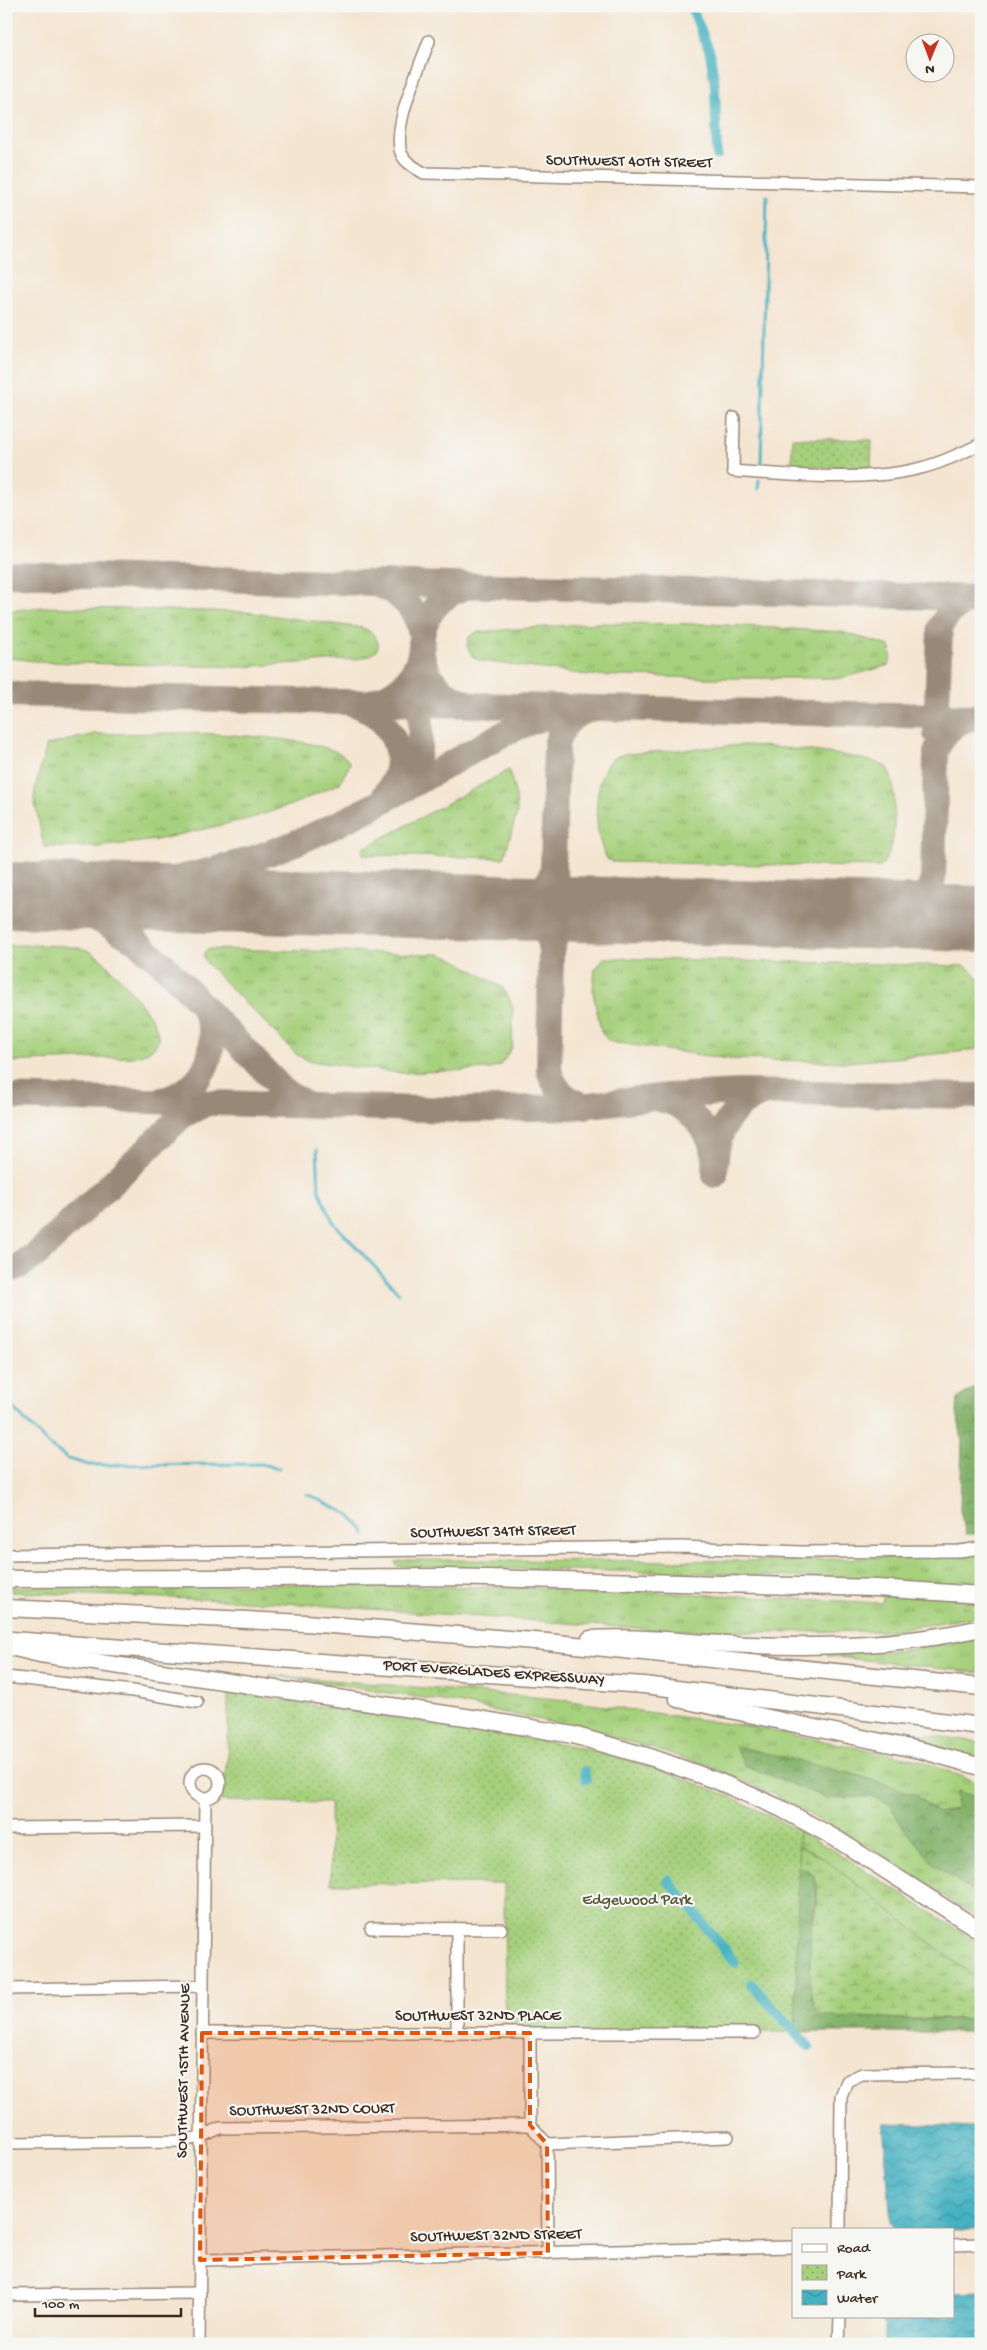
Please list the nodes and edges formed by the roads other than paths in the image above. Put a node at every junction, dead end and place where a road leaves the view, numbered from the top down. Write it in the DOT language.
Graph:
graph roads {
  1 [pos="430,41"];
  2 [pos="981,187"];
  3 [pos="734,418"];
  4 [pos="981,444"];
  5 [pos="981,1548"];
  6 [pos="6,1555"];
  7 [pos="6,1579"];
  8 [pos="981,1596"];
  9 [pos="6,1608"];
  10 [pos="981,1628"];
  11 [pos="6,1640"];
  12 [pos="547,1642"];
  13 [pos="6,1646"];
  14 [pos="6,1677"];
  15 [pos="644,1685"];
  16 [pos="981,1687"];
  17 [pos="198,1702"];
  18 [pos="981,1726"];
  19 [pos="981,1767"];
  20 [pos="205,1798"];
  21 [pos="205,1826"];
  22 [pos="6,1828"];
  23 [pos="371,1928"];
  24 [pos="457,1929"];
  25 [pos="500,1929"];
  26 [pos="981,1931"];
  27 [pos="202,1986"];
  28 [pos="6,1989"];
  29 [pos="202,2033"];
  30 [pos="457,2033"];
  31 [pos="530,2033"];
  32 [pos="754,2033"];
  33 [pos="981,2073"];
  34 [pos="530,2125"];
  35 [pos="200,2137"];
  36 [pos="728,2137"];
  37 [pos="6,2143"];
  38 [pos="547,2144"];
  39 [pos="840,2228"];
  40 [pos="954,2244"];
  41 [pos="981,2244"];
  42 [pos="792,2247"];
  43 [pos="548,2252"];
  44 [pos="200,2260"];
  45 [pos="200,2293"];
  46 [pos="6,2295"];
  47 [pos="840,2318"];
  48 [pos="199,2344"];
  49 [pos="839,2344"];
  1 -- 2 [label="street, SOUTHWEST 40TH STREET"];
  3 -- 4 [label="street"];
  5 -- 6 [label="street, SOUTHWEST 34TH STREET"];
  7 -- 8 [label="highway"];
  9 -- 12 [label="highway, PORT EVERGLADES EXPRESSWAY"];
  10 -- 12 [label="highway"];
  11 -- 15 [label="highway, PORT EVERGLADES EXPRESSWAY"];
  12 -- 16 [label="highway, PORT EVERGLADES EXPRESSWAY"];
  13 -- 26 [label="highway"];
  14 -- 17 [label="street"];
  15 -- 18 [label="highway, PORT EVERGLADES EXPRESSWAY"];
  15 -- 19 [label="highway"];
  20 -- 21 [label="street, SOUTHWEST 15TH AVENUE"];
  21 -- 22 [label="street"];
  21 -- 27 [label="street, SOUTHWEST 15TH AVENUE"];
  23 -- 24 [label="street"];
  24 -- 25 [label="street"];
  24 -- 30 [label="street"];
  27 -- 28 [label="street"];
  27 -- 29 [label="street, SOUTHWEST 15TH AVENUE"];
  29 -- 30 [label="street, SOUTHWEST 32ND PLACE"];
  29 -- 35 [label="street, SOUTHWEST 15TH AVENUE"];
  30 -- 31 [label="street, SOUTHWEST 32ND PLACE"];
  31 -- 32 [label="street, SOUTHWEST 32ND PLACE"];
  31 -- 34 [label="street"];
  33 -- 39 [label="street"];
  34 -- 35 [label="street, SOUTHWEST 32ND COURT"];
  34 -- 38 [label="street"];
  35 -- 37 [label="street, SOUTHWEST 32ND COURT"];
  35 -- 44 [label="street, SOUTHWEST 15TH AVENUE"];
  36 -- 38 [label="street"];
  38 -- 43 [label="street"];
  40 -- 41 [label="street"];
  42 -- 43 [label="street, SOUTHWEST 32ND STREET"];
  43 -- 44 [label="street, SOUTHWEST 32ND STREET"];
  44 -- 45 [label="street, SOUTHWEST 15TH AVENUE"];
  45 -- 46 [label="street"];
  45 -- 48 [label="street, SOUTHWEST 15TH AVENUE"];
  47 -- 49 [label="street"];
}
